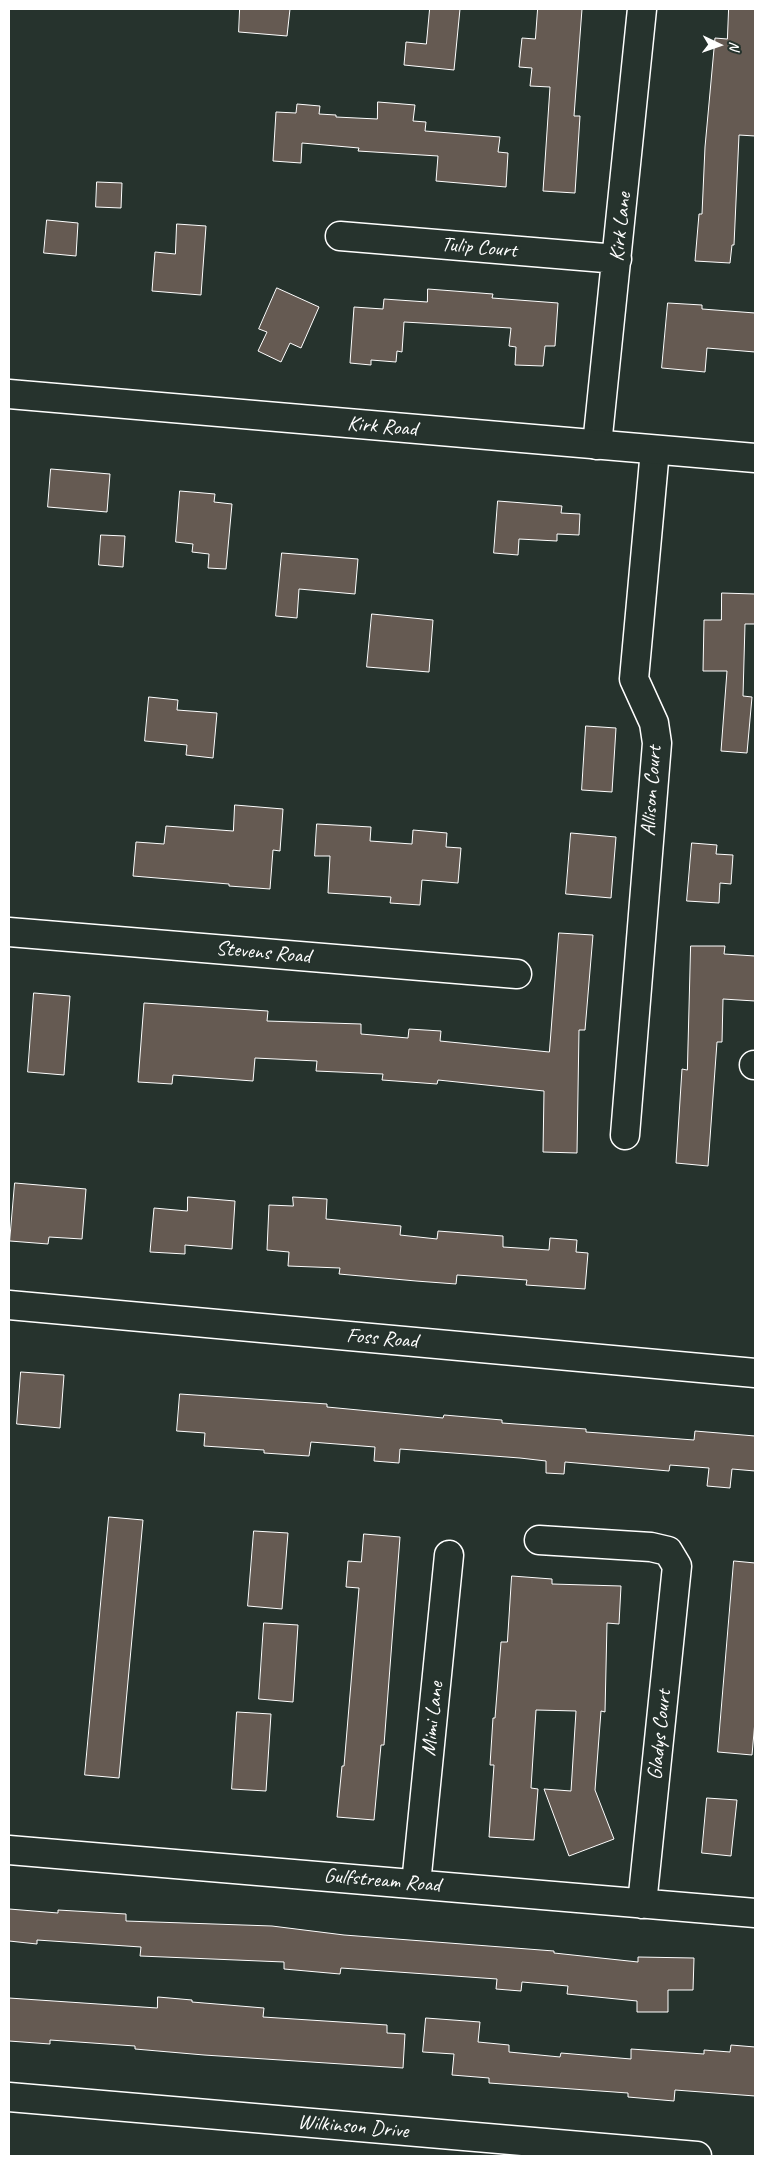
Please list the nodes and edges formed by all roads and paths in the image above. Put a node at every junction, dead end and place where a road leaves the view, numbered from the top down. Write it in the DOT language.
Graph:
graph roads {
  1 [pos="642,9"];
  2 [pos="340,236"];
  3 [pos="617,260"];
  4 [pos="9,394"];
  5 [pos="597,445"];
  6 [pos="655,450"];
  7 [pos="755,458"];
  8 [pos="9,932"];
  9 [pos="517,974"];
  10 [pos="625,1136"];
  11 [pos="9,1305"];
  12 [pos="755,1373"];
  13 [pos="539,1540"];
  14 [pos="450,1555"];
  15 [pos="9,1850"];
  16 [pos="416,1884"];
  17 [pos="642,1904"];
  18 [pos="755,1913"];
  19 [pos="9,2098"];
  20 [pos="697,2156"];
  1 -- 3 [label="street, Kirk Lane"];
  2 -- 3 [label="street, Tulip Court"];
  3 -- 5 [label="street, Kirk Lane"];
  4 -- 5 [label="street, Kirk Road"];
  5 -- 6 [label="street, Kirk Road"];
  6 -- 7 [label="street, Kirk Road"];
  6 -- 10 [label="street, Allison Court"];
  8 -- 9 [label="street, Stevens Road"];
  11 -- 12 [label="street, Foss Road"];
  13 -- 17 [label="street, Gladys Court"];
  14 -- 16 [label="street, Mimi Lane"];
  15 -- 16 [label="street, Gulfstream Road"];
  16 -- 17 [label="street, Gulfstream Road"];
  17 -- 18 [label="street, Gulfstream Road"];
  19 -- 20 [label="street, Wilkinson Drive"];
}
